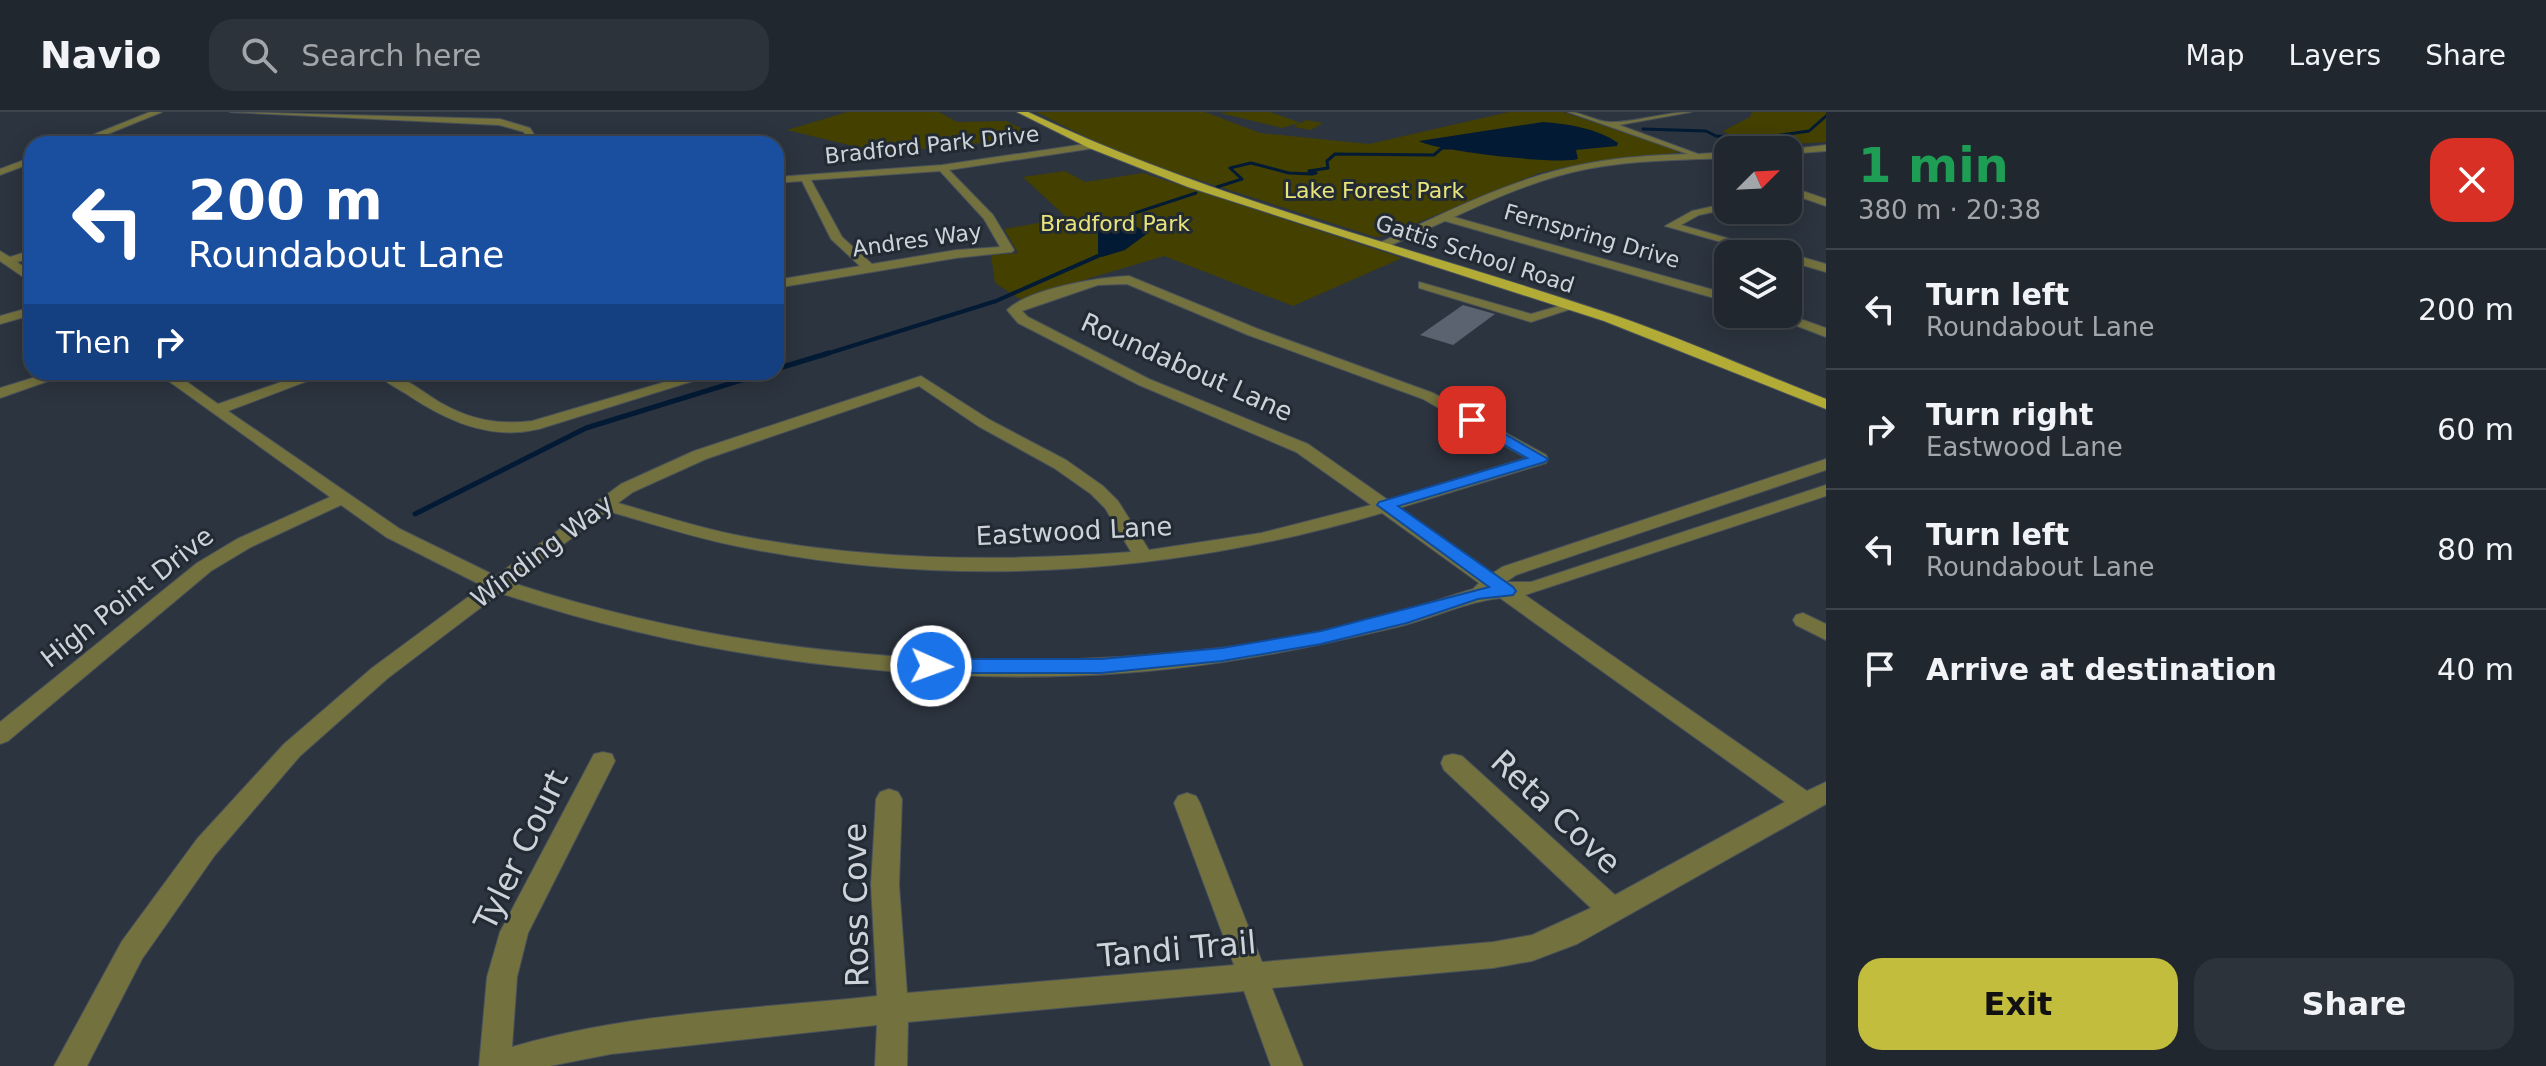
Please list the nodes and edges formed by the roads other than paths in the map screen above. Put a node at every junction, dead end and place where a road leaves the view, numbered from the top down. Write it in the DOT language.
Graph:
graph roads {
  1 [pos="158,112"];
  2 [pos="234,112"];
  3 [pos="1021,112"];
  4 [pos="1572,112"];
  5 [pos="1687,112"];
  6 [pos="1612,124"];
  7 [pos="95,136"];
  8 [pos="530,136"];
  9 [pos="1092,146"];
  10 [pos="1826,148"];
  11 [pos="1802,150"];
  12 [pos="1810,150"];
  13 [pos="1826,155"];
  14 [pos="1702,156"];
  15 [pos="1714,156"];
  16 [pos="1714,161"];
  17 [pos="24,163"];
  18 [pos="942,168"];
  19 [pos="0,172"];
  20 [pos="805,178"];
  21 [pos="784,179"];
  22 [pos="1802,194"];
  23 [pos="1821,201"];
  24 [pos="1714,209"];
  25 [pos="1444,217"];
  26 [pos="1724,240"];
  27 [pos="1383,245"];
  28 [pos="24,255"];
  29 [pos="4,258"];
  30 [pos="1802,261"];
  31 [pos="869,268"];
  32 [pos="1826,268"];
  33 [pos="24,273"];
  34 [pos="784,283"];
  35 [pos="1423,285"];
  36 [pos="1714,294"];
  37 [pos="1573,306"];
  38 [pos="24,313"];
  39 [pos="0,320"];
  40 [pos="1802,324"];
  41 [pos="1826,333"];
  42 [pos="41,380"];
  43 [pos="175,380"];
  44 [pos="301,380"];
  45 [pos="395,380"];
  46 [pos="688,380"];
  47 [pos="0,393"];
  48 [pos="1826,404"];
  49 [pos="218,409"];
  50 [pos="1540,459"];
  51 [pos="1826,464"];
  52 [pos="1746,490"];
  53 [pos="1826,490"];
  54 [pos="342,498"];
  55 [pos="604,505"];
  56 [pos="1385,505"];
  57 [pos="1776,508"];
  58 [pos="1656,519"];
  59 [pos="1683,536"];
  60 [pos="1143,556"];
  61 [pos="497,585"];
  62 [pos="1492,589"];
  63 [pos="1803,620"];
  64 [pos="1826,633"];
  65 [pos="0,735"];
  66 [pos="603,761"];
  67 [pos="1453,763"];
  68 [pos="1815,798"];
  69 [pos="889,799"];
  70 [pos="1187,803"];
  71 [pos="1612,910"];
  72 [pos="1255,979"];
  73 [pos="893,1009"];
  74 [pos="70,1066"];
  75 [pos="497,1066"];
  76 [pos="891,1066"];
  77 [pos="1287,1066"];
  1 -- 7 [label="street"];
  2 -- 8 [label="street"];
  3 -- 9 [label="main road, Gattis School Road"];
  4 -- 6 [label="street"];
  5 -- 6 [label="street"];
  6 -- 14 [label="street"];
  9 -- 18 [label="street, Bradford Park Drive"];
  9 -- 27 [label="main road, Gattis School Road"];
  10 -- 12 [label="street"];
  11 -- 12 [label="street"];
  12 -- 13 [label="street"];
  14 -- 15 [label="street"];
  14 -- 16 [label="street"];
  14 -- 25 [label="street"];
  17 -- 19 [label="street"];
  18 -- 20 [label="street, Bradford Park Drive"];
  18 -- 31 [label="street, Andres Way"];
  20 -- 21 [label="street, Bradford Park Drive"];
  20 -- 31 [label="street"];
  22 -- 23 [label="street"];
  24 -- 26 [label="street"];
  25 -- 27 [label="street"];
  25 -- 36 [label="street, Fernspring Drive"];
  27 -- 37 [label="main road, Gattis School Road"];
  28 -- 29 [label="street"];
  29 -- 33 [label="street"];
  30 -- 32 [label="street"];
  31 -- 34 [label="street, Andres Way"];
  35 -- 37 [label="street"];
  37 -- 48 [label="main road, Gattis School Road"];
  38 -- 39 [label="street"];
  40 -- 41 [label="street"];
  42 -- 47 [label="street"];
  43 -- 49 [label="street"];
  44 -- 49 [label="street"];
  45 -- 46 [label="street"];
  49 -- 54 [label="street"];
  50 -- 56 [label="street, Eastwood Lane"];
  50 -- 56 [label="street, Roundabout Lane"];
  51 -- 52 [label="street"];
  52 -- 57 [label="street"];
  52 -- 58 [label="street"];
  53 -- 57 [label="street"];
  54 -- 61 [label="street"];
  54 -- 65 [label="street, High Point Drive"];
  55 -- 60 [label="street, Eastwood Lane"];
  55 -- 60 [label="street, Winding Way"];
  55 -- 61 [label="street, Winding Way"];
  56 -- 60 [label="street, Eastwood Lane"];
  56 -- 62 [label="street, Roundabout Lane"];
  57 -- 59 [label="street"];
  58 -- 59 [label="street"];
  58 -- 62 [label="street"];
  59 -- 62 [label="street"];
  61 -- 62 [label="street"];
  61 -- 74 [label="street, Winding Way"];
  62 -- 68 [label="street, Roundabout Lane"];
  63 -- 64 [label="street"];
  66 -- 75 [label="street, Tyler Court"];
  67 -- 71 [label="street, Reta Cove"];
  68 -- 71 [label="street, Tandi Trail"];
  69 -- 73 [label="street, Ross Cove"];
  70 -- 72 [label="street"];
  71 -- 72 [label="street, Tandi Trail"];
  72 -- 73 [label="street, Tandi Trail"];
  72 -- 77 [label="street"];
  73 -- 75 [label="street, Tandi Trail"];
  73 -- 76 [label="street, Ross Cove"];
}
